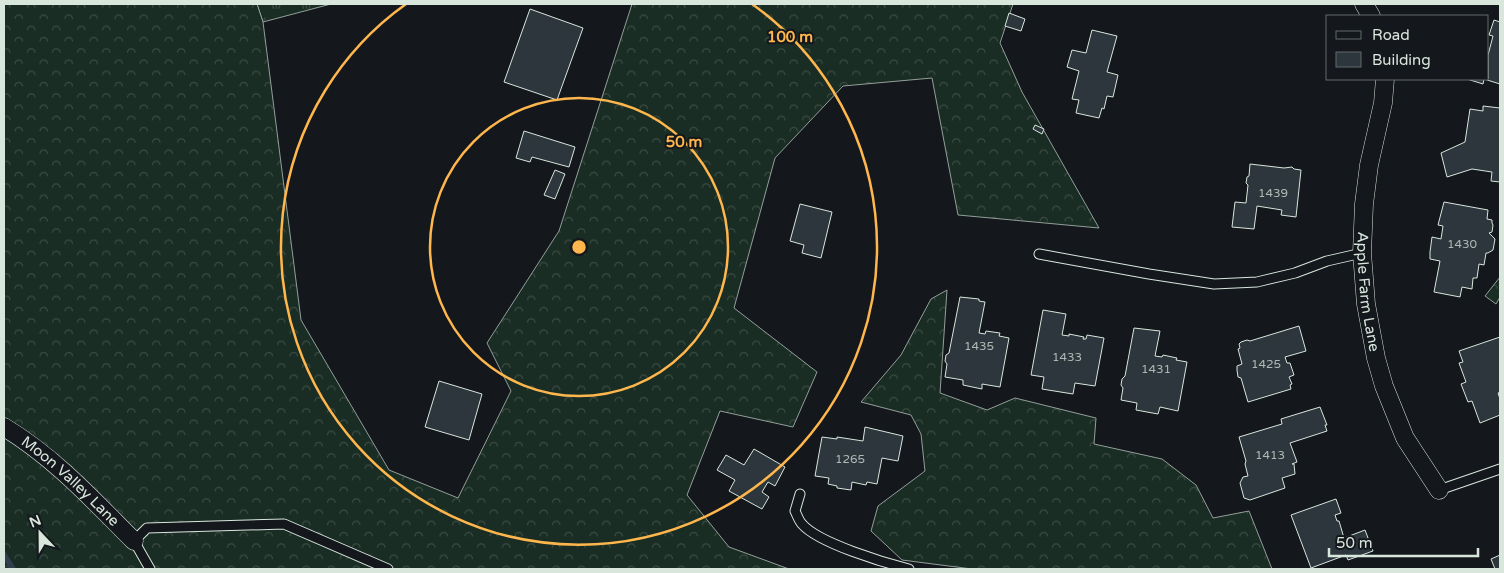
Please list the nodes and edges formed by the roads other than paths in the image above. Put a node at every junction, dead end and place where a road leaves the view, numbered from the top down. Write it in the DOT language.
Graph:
graph roads {
  1 [pos="1364,4"];
  2 [pos="1370,15"];
  3 [pos="1385,80"];
  4 [pos="1362,253"];
  5 [pos="1039,254"];
  6 [pos="4,427"];
  7 [pos="1500,470"];
  8 [pos="1439,490"];
  9 [pos="800,494"];
  10 [pos="134,541"];
  11 [pos="150,569"];
  12 [pos="388,569"];
  13 [pos="909,569"];
  1 -- 2 [label="street"];
  3 -- 4 [label="street, Apple Farm Lane"];
  4 -- 5 [label="lane"];
  4 -- 8 [label="street, Apple Farm Lane"];
  6 -- 10 [label="street, Moon Valley Lane"];
  7 -- 8 [label="lane"];
  9 -- 13 [label="lane"];
  10 -- 11 [label="lane"];
  10 -- 12 [label="lane"];
}
